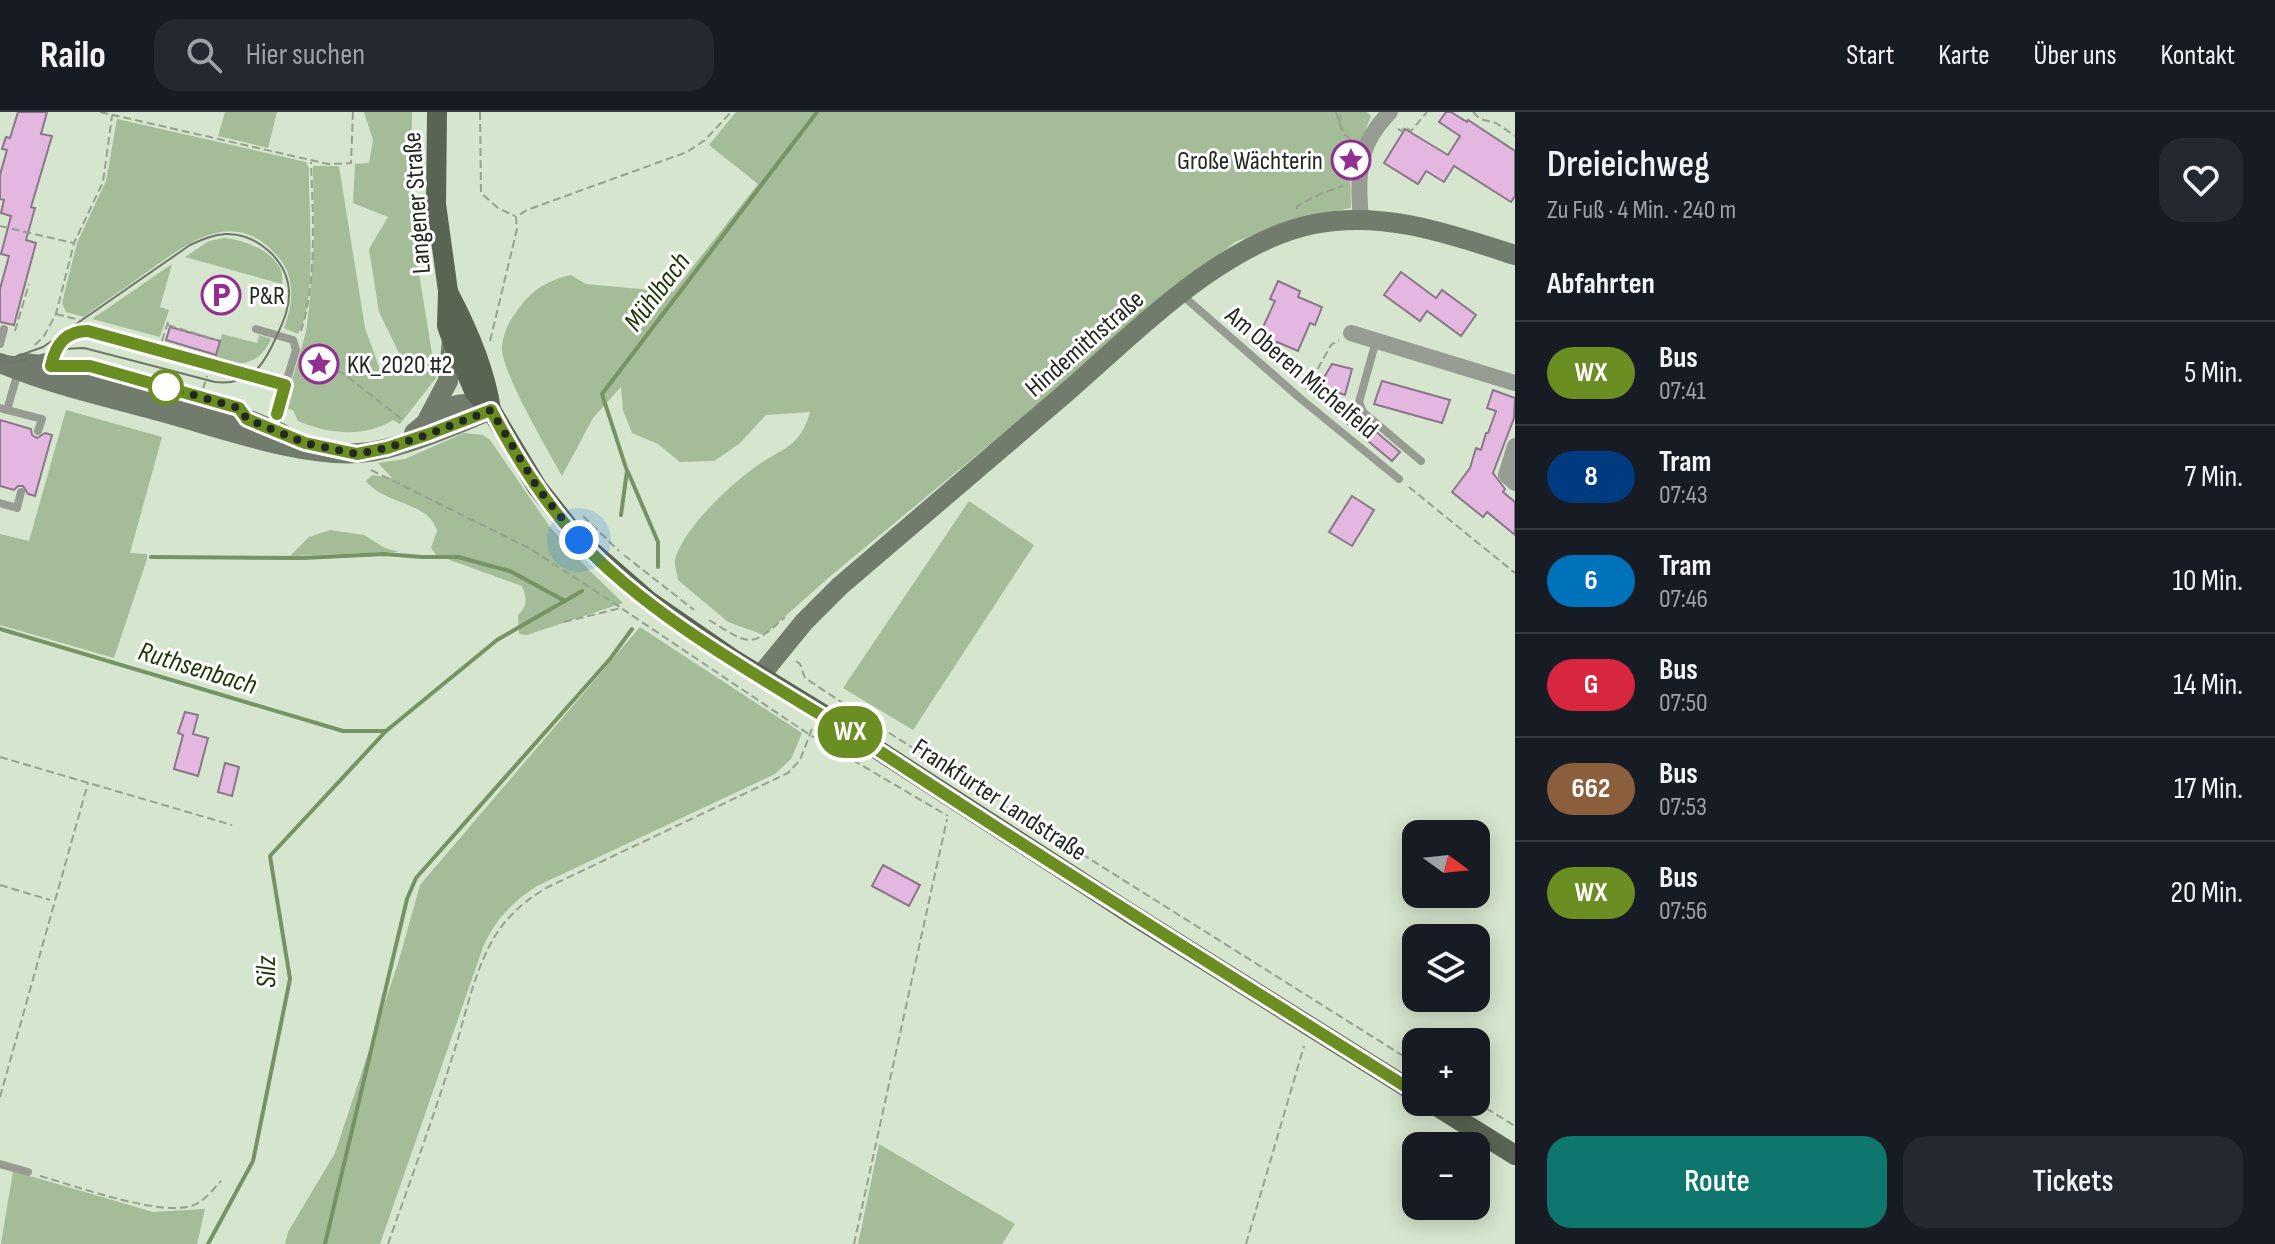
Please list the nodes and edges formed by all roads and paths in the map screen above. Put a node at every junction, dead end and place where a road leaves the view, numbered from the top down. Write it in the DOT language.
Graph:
graph roads {
  1 [pos="100,112"];
  2 [pos="353,112"];
  3 [pos="437,112"];
  4 [pos="480,112"];
  5 [pos="731,112"];
  6 [pos="1336,112"];
  7 [pos="1342,112"];
  8 [pos="1427,112"];
  9 [pos="1473,112"];
  10 [pos="113,115"];
  11 [pos="1386,116"];
  12 [pos="1339,124"];
  13 [pos="1515,136"];
  14 [pos="1360,146"];
  15 [pos="311,161"];
  16 [pos="516,217"];
  17 [pos="1361,220"];
  18 [pos="0,226"];
  19 [pos="74,243"];
  20 [pos="1515,255"];
  21 [pos="29,284"];
  22 [pos="448,291"];
  23 [pos="1181,294"];
  24 [pos="169,319"];
  25 [pos="167,325"];
  26 [pos="494,325"];
  27 [pos="4,329"];
  28 [pos="256,329"];
  29 [pos="218,333"];
  30 [pos="1351,333"];
  31 [pos="452,340"];
  32 [pos="1376,341"];
  33 [pos="162,342"];
  34 [pos="28,348"];
  35 [pos="296,350"];
  36 [pos="4,356"];
  37 [pos="61,367"];
  38 [pos="326,367"];
  39 [pos="1515,383"];
  40 [pos="285,385"];
  41 [pos="1301,399"];
  42 [pos="3,409"];
  43 [pos="491,410"];
  44 [pos="426,423"];
  45 [pos="38,431"];
  46 [pos="401,433"];
  47 [pos="270,435"];
  48 [pos="1515,446"];
  49 [pos="1421,461"];
  50 [pos="379,473"];
  51 [pos="1399,479"];
  52 [pos="1515,483"];
  53 [pos="21,492"];
  54 [pos="0,503"];
  55 [pos="581,513"];
  56 [pos="1515,573"];
  57 [pos="621,608"];
  58 [pos="564,622"];
  59 [pos="761,639"];
  60 [pos="780,651"];
  61 [pos="760,676"];
  62 [pos="810,735"];
  63 [pos="0,757"];
  64 [pos="88,783"];
  65 [pos="951,809"];
  66 [pos="232,825"];
  67 [pos="0,885"];
  68 [pos="50,900"];
  69 [pos="1310,1026"];
  70 [pos="1402,1055"];
  71 [pos="1402,1084"];
  72 [pos="0,1097"];
  73 [pos="1490,1111"];
  74 [pos="1452,1116"];
  75 [pos="1515,1126"];
  76 [pos="1515,1155"];
  77 [pos="0,1164"];
  78 [pos="28,1172"];
  79 [pos="221,1181"];
  80 [pos="388,1244"];
  81 [pos="854,1244"];
  82 [pos="1246,1244"];
  1 -- 10 [label="path"];
  2 -- 15 [label="path"];
  3 -- 22 [label="main road, Langener Straße"];
  4 -- 16 [label="path"];
  5 -- 16 [label="path"];
  6 -- 12 [label="path"];
  7 -- 12 [label="path"];
  8 -- 11 [label="path"];
  9 -- 13 [label="path"];
  10 -- 15 [label="path"];
  10 -- 19 [label="path"];
  11 -- 17 [label="street"];
  12 -- 14 [label="path"];
  15 -- 35 [label="path"];
  16 -- 26 [label="path"];
  17 -- 20 [label="street, Hindemithstraße"];
  17 -- 23 [label="street, Hindemithstraße"];
  18 -- 19 [label="path"];
  19 -- 34 [label="path"];
  21 -- 36 [label="path"];
  22 -- 31 [label="main road, Langener Straße"];
  22 -- 43 [label="main road, Langener Straße"];
  23 -- 41 [label="lane, Am Oberen Michelfeld"];
  23 -- 60 [label="street, Hindemithstraße"];
  24 -- 25 [label="path"];
  25 -- 29 [label="path"];
  25 -- 33 [label="path"];
  27 -- 36 [label="lane"];
  28 -- 35 [label="lane"];
  30 -- 32 [label="street"];
  30 -- 41 [label="path"];
  31 -- 43 [label="main road, Langener Straße"];
  31 -- 44 [label="street"];
  32 -- 39 [label="street"];
  32 -- 49 [label="lane"];
  35 -- 40 [label="lane"];
  36 -- 37 [label="street"];
  36 -- 42 [label="lane"];
  36 -- 47 [label="street"];
  37 -- 40 [label="lane"];
  37 -- 47 [label="street"];
  38 -- 46 [label="path"];
  40 -- 47 [label="lane"];
  41 -- 51 [label="lane, Am Oberen Michelfeld"];
  42 -- 45 [label="lane"];
  43 -- 44 [label="street"];
  43 -- 46 [label="street"];
  43 -- 61 [label="main road, Frankfurter Landstraße"];
  44 -- 46 [label="street"];
  46 -- 47 [label="street"];
  48 -- 52 [label="street"];
  50 -- 57 [label="path"];
  51 -- 56 [label="path"];
  53 -- 54 [label="lane"];
  55 -- 59 [label="path"];
  57 -- 58 [label="path"];
  57 -- 62 [label="path"];
  60 -- 61 [label="street, Hindemithstraße"];
  60 -- 70 [label="path"];
  61 -- 65 [label="main road, Frankfurter Landstraße"];
  62 -- 65 [label="path"];
  62 -- 80 [label="path"];
  63 -- 64 [label="path"];
  64 -- 66 [label="path"];
  64 -- 72 [label="path"];
  65 -- 69 [label="main road, Frankfurter Landstraße"];
  65 -- 81 [label="path"];
  67 -- 68 [label="path"];
  69 -- 71 [label="main road, Frankfurter Landstraße"];
  69 -- 82 [label="path"];
  73 -- 75 [label="path"];
  74 -- 76 [label="main road"];
  77 -- 78 [label="lane"];
  78 -- 79 [label="path"];
}
